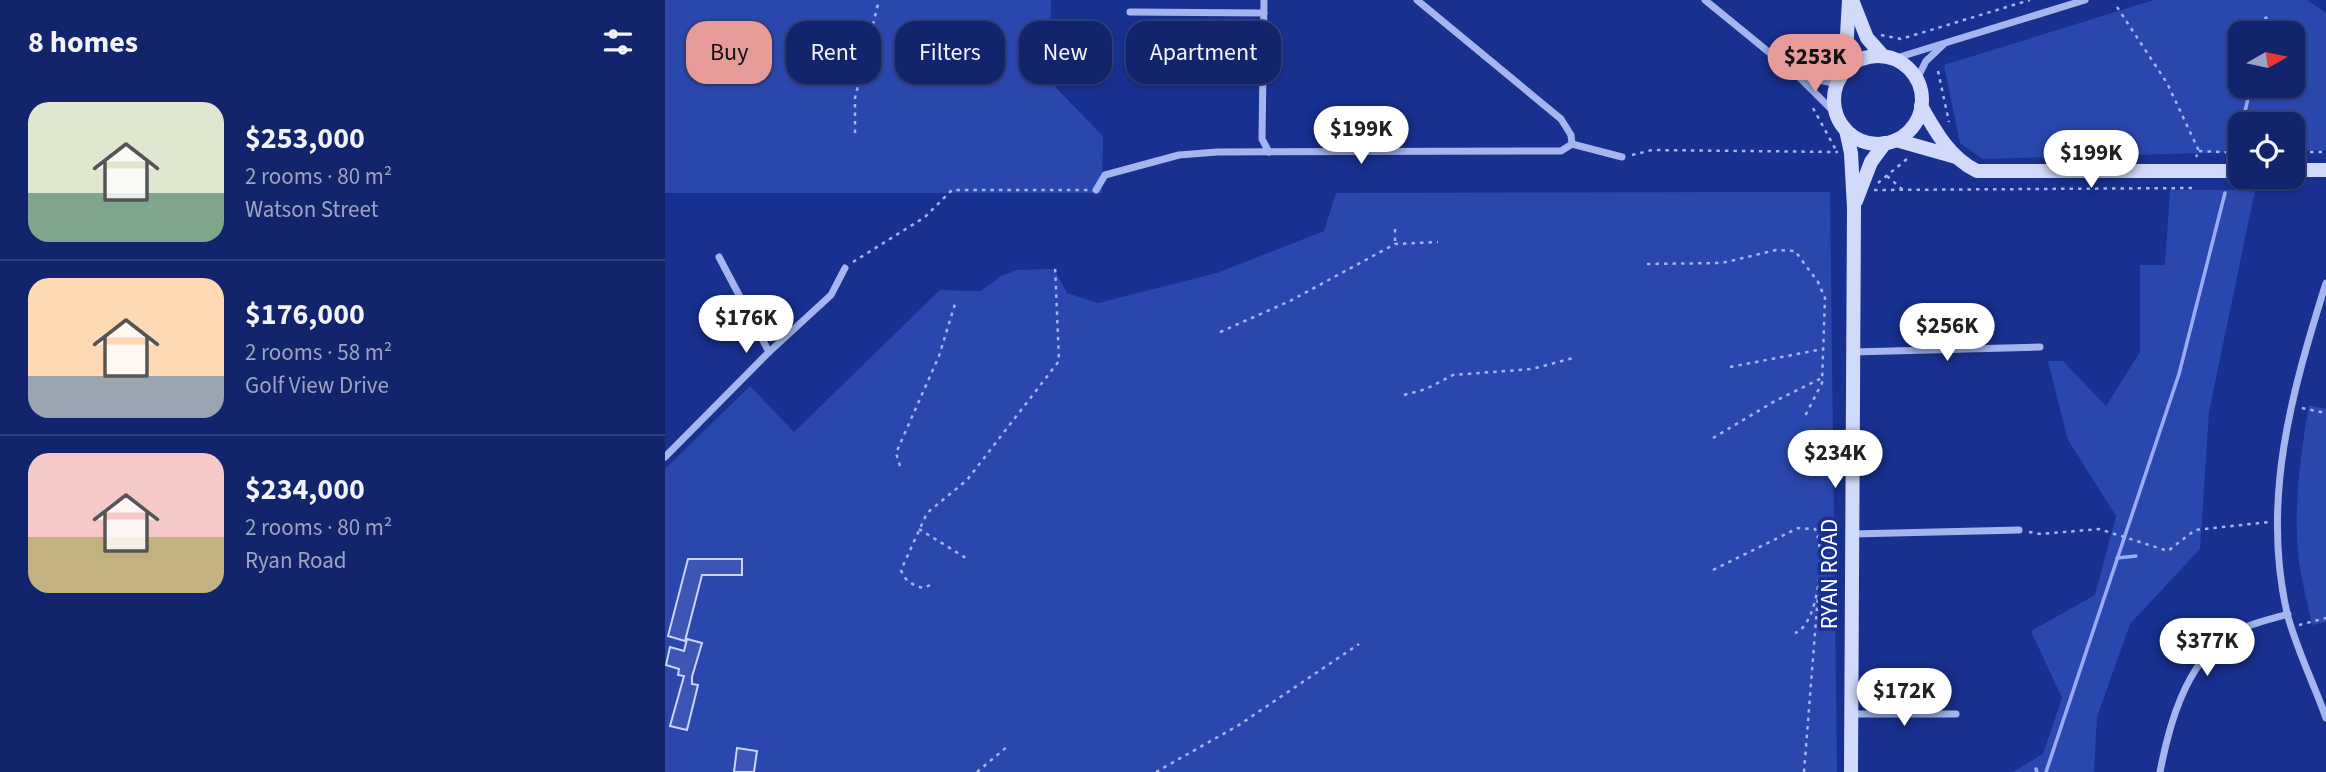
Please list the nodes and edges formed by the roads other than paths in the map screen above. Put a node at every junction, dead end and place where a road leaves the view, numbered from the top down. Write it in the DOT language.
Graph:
graph roads {
  1 [pos="1264,0"];
  2 [pos="1417,0"];
  3 [pos="1705,0"];
  4 [pos="1851,0"];
  5 [pos="2085,0"];
  6 [pos="1130,12"];
  7 [pos="1264,13"];
  8 [pos="1946,43"];
  9 [pos="1888,58"];
  10 [pos="1798,76"];
  11 [pos="1841,78"];
  12 [pos="1917,79"];
  13 [pos="1921,106"];
  14 [pos="1837,115"];
  15 [pos="1846,130"];
  16 [pos="1891,141"];
  17 [pos="1572,144"];
  18 [pos="1269,152"];
  19 [pos="1622,157"];
  20 [pos="1958,158"];
  21 [pos="2305,170"];
  22 [pos="2326,170"];
  23 [pos="2228,171"];
  24 [pos="1096,190"];
  25 [pos="1854,208"];
  26 [pos="719,257"];
  27 [pos="845,268"];
  28 [pos="2326,283"];
  29 [pos="2040,347"];
  30 [pos="769,352"];
  31 [pos="1853,352"];
  32 [pos="665,457"];
  33 [pos="2019,530"];
  34 [pos="1852,534"];
  35 [pos="2288,614"];
  36 [pos="1851,714"];
  37 [pos="1956,714"];
  38 [pos="2326,717"];
  39 [pos="1851,772"];
  40 [pos="2160,772"];
  1 -- 7 [label="street"];
  2 -- 17 [label="street"];
  3 -- 10 [label="street"];
  4 -- 9 [label="street"];
  4 -- 11 [label="street"];
  5 -- 8 [label="street"];
  6 -- 7 [label="street"];
  7 -- 18 [label="street"];
  8 -- 9 [label="street"];
  8 -- 12 [label="street"];
  9 -- 11 [label="street"];
  9 -- 12 [label="street"];
  10 -- 11 [label="street"];
  10 -- 14 [label="street"];
  11 -- 14 [label="street"];
  12 -- 13 [label="street"];
  13 -- 16 [label="street"];
  13 -- 20 [label="street"];
  14 -- 15 [label="street"];
  15 -- 16 [label="street"];
  15 -- 25 [label="street, RYAN ROAD"];
  16 -- 20 [label="street"];
  16 -- 25 [label="street, RYAN ROAD"];
  17 -- 18 [label="street"];
  17 -- 19 [label="street"];
  18 -- 24 [label="street"];
  20 -- 23 [label="street"];
  21 -- 22 [label="street"];
  25 -- 31 [label="street, RYAN ROAD"];
  26 -- 30 [label="street"];
  27 -- 30 [label="street"];
  28 -- 35 [label="street"];
  29 -- 31 [label="street"];
  30 -- 32 [label="street"];
  31 -- 34 [label="street, RYAN ROAD"];
  33 -- 34 [label="street"];
  34 -- 36 [label="street, RYAN ROAD"];
  35 -- 38 [label="street"];
  35 -- 40 [label="street"];
  36 -- 37 [label="street"];
  36 -- 39 [label="street, RYAN ROAD"];
}
